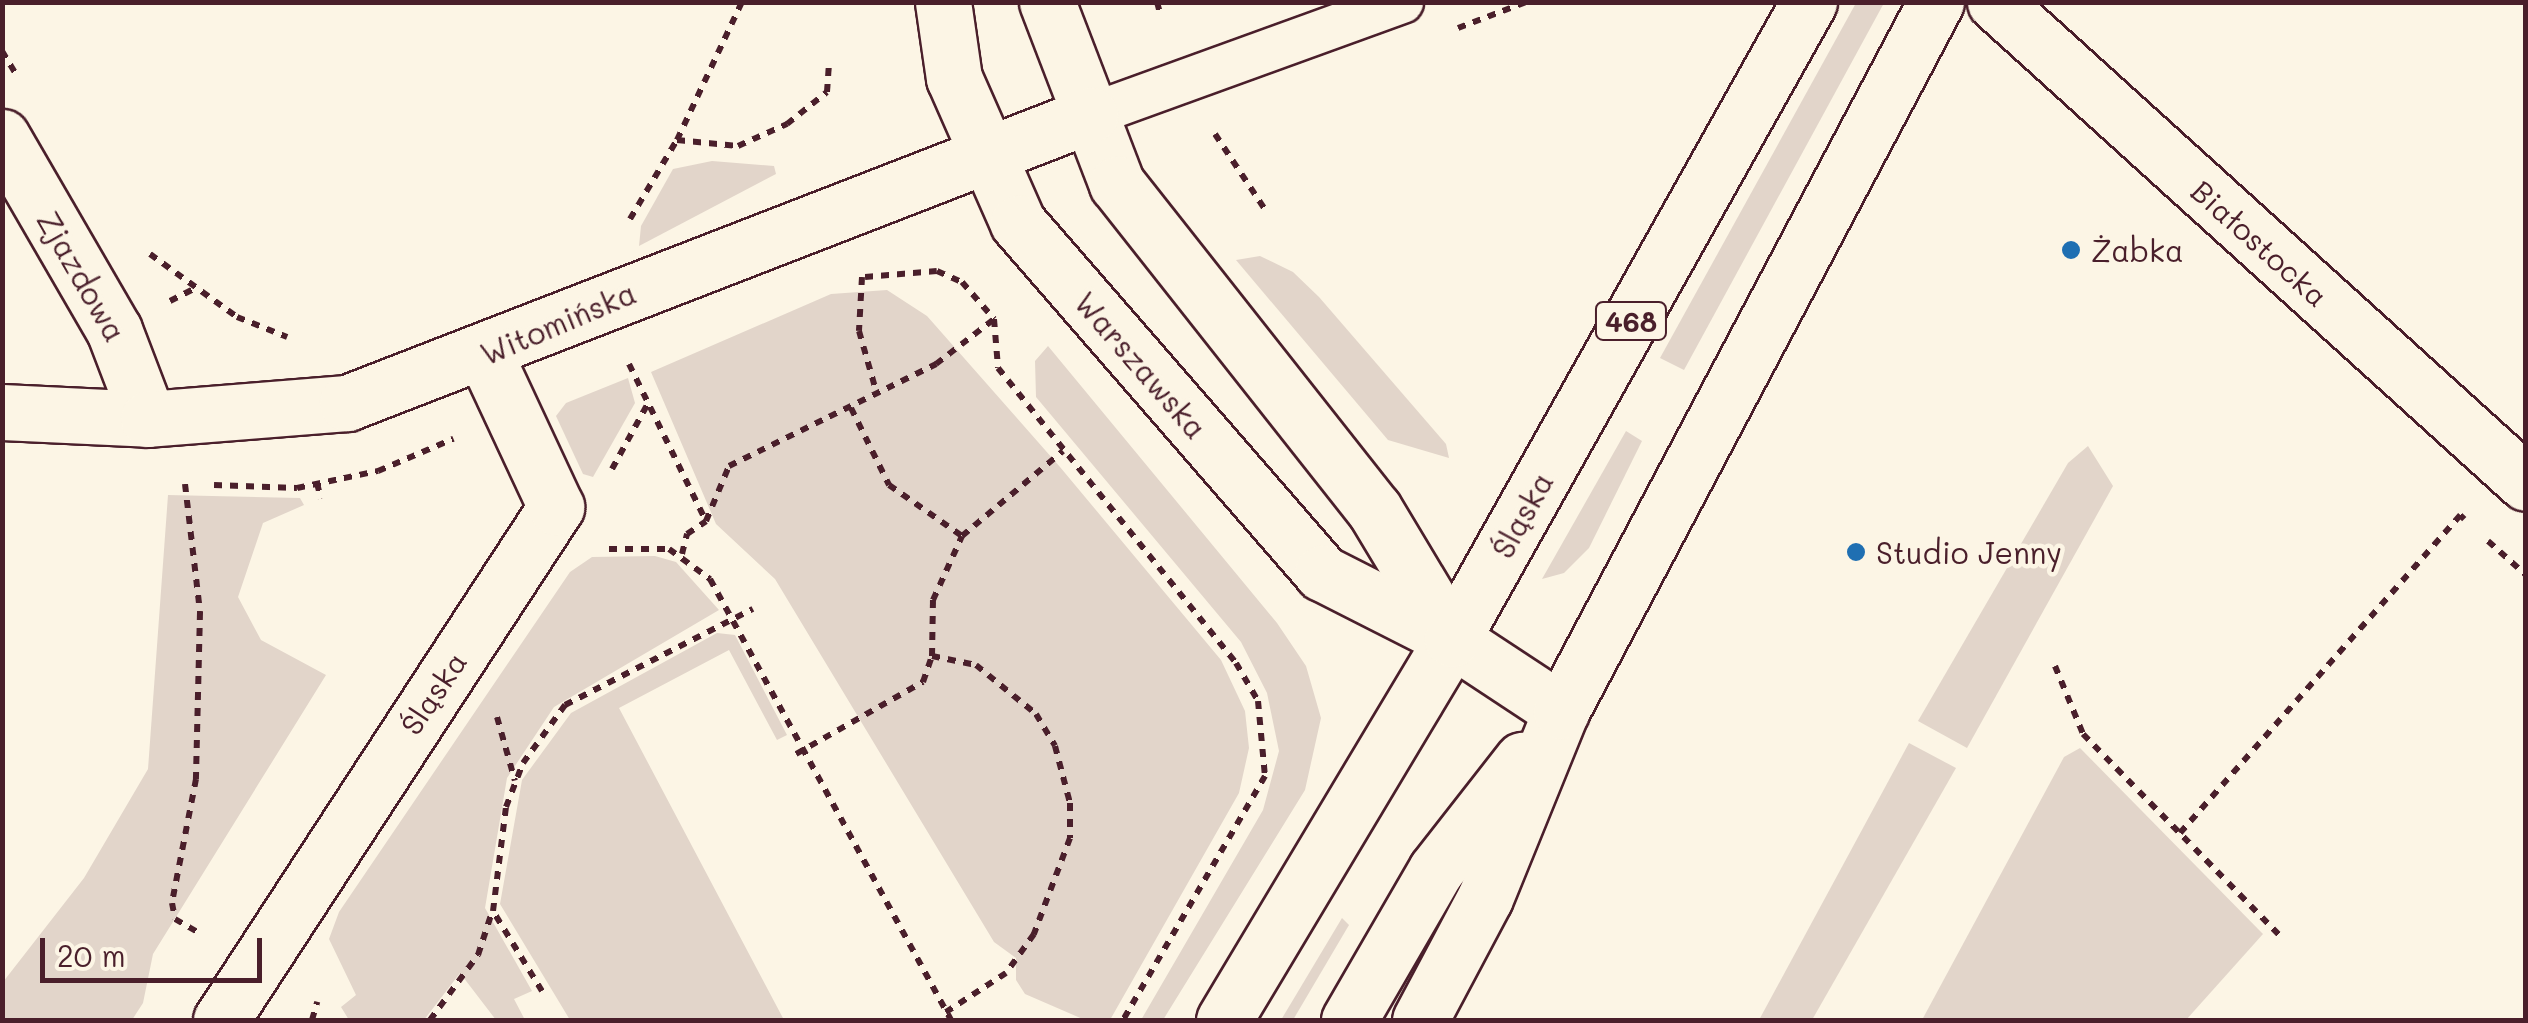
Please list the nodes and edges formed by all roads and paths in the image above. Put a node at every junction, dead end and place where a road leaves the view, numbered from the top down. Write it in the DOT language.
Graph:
graph roads {
  1 [pos="742,2"];
  2 [pos="944,2"];
  3 [pos="1047,2"];
  4 [pos="1157,2"];
  5 [pos="1402,2"];
  6 [pos="1809,2"];
  7 [pos="1936,2"];
  8 [pos="1995,2"];
  9 [pos="1160,13"];
  10 [pos="2,51"];
  11 [pos="830,62"];
  12 [pos="22,84"];
  13 [pos="1090,115"];
  14 [pos="1207,123"];
  15 [pos="2,138"];
  16 [pos="677,140"];
  17 [pos="988,154"];
  18 [pos="1264,208"];
  19 [pos="621,233"];
  20 [pos="141,247"];
  21 [pos="862,277"];
  22 [pos="847,278"];
  23 [pos="994,319"];
  24 [pos="292,338"];
  25 [pos="643,350"];
  26 [pos="485,355"];
  27 [pos="877,394"];
  28 [pos="851,408"];
  29 [pos="2,412"];
  30 [pos="148,419"];
  31 [pos="1063,451"];
  32 [pos="2526,483"];
  33 [pos="184,484"];
  34 [pos="316,484"];
  35 [pos="322,499"];
  36 [pos="706,521"];
  37 [pos="962,536"];
  38 [pos="602,551"];
  39 [pos="681,555"];
  40 [pos="2526,575"];
  41 [pos="753,608"];
  42 [pos="735,618"];
  43 [pos="1452,639"];
  44 [pos="932,656"];
  45 [pos="2056,666"];
  46 [pos="1561,711"];
  47 [pos="806,750"];
  48 [pos="796,754"];
  49 [pos="2180,833"];
  50 [pos="493,911"];
  51 [pos="895,916"];
  52 [pos="886,921"];
  53 [pos="2284,940"];
  54 [pos="253,965"];
  55 [pos="542,991"];
  56 [pos="323,992"];
  57 [pos="946,1012"];
  58 [pos="221,1020"];
  59 [pos="312,1020"];
  60 [pos="430,1020"];
  61 [pos="951,1020"];
  62 [pos="1123,1020"];
  63 [pos="1224,1020"];
  64 [pos="1350,1020"];
  65 [pos="1420,1020"];
  1 -- 16 [label="path"];
  2 -- 17 [label="street, Warszawska"];
  3 -- 13 [label="street, Warszawska"];
  4 -- 9 [label="path"];
  5 -- 13 [label="lane"];
  6 -- 43 [label="street, Śląska / 468"];
  7 -- 46 [label="street"];
  8 -- 32 [label="street, Białostocka"];
  10 -- 12 [label="path"];
  11 -- 16 [label="path"];
  13 -- 17 [label="street, Witomińska"];
  13 -- 43 [label="street, Warszawska"];
  14 -- 18 [label="path"];
  15 -- 30 [label="street, Zjazdowa"];
  16 -- 19 [label="path"];
  17 -- 26 [label="street, Witomińska"];
  17 -- 43 [label="street, Warszawska"];
  20 -- 24 [label="path"];
  21 -- 22 [label="path"];
  21 -- 23 [label="path"];
  21 -- 27 [label="path"];
  23 -- 27 [label="path"];
  23 -- 31 [label="path"];
  25 -- 36 [label="path"];
  26 -- 30 [label="street, Witomińska"];
  26 -- 54 [label="street, Śląska"];
  27 -- 28 [label="path"];
  28 -- 36 [label="path"];
  28 -- 37 [label="path"];
  29 -- 30 [label="street, Witomińska"];
  31 -- 37 [label="path"];
  31 -- 62 [label="path"];
  33 -- 54 [label="path"];
  34 -- 35 [label="path"];
  36 -- 39 [label="path"];
  37 -- 44 [label="path"];
  38 -- 39 [label="path"];
  39 -- 42 [label="path"];
  40 -- 49 [label="path"];
  41 -- 42 [label="path"];
  42 -- 47 [label="path"];
  42 -- 50 [label="path"];
  43 -- 46 [label="street, Warszawska"];
  43 -- 63 [label="street, Śląska / 468"];
  44 -- 47 [label="path"];
  44 -- 57 [label="path"];
  45 -- 49 [label="path"];
  46 -- 64 [label="street"];
  46 -- 65 [label="street"];
  47 -- 48 [label="path"];
  47 -- 51 [label="path"];
  49 -- 53 [label="path"];
  50 -- 55 [label="path"];
  50 -- 60 [label="path"];
  51 -- 52 [label="path"];
  51 -- 57 [label="path"];
  54 -- 58 [label="street, Śląska"];
  56 -- 59 [label="path"];
  57 -- 61 [label="path"];
}
